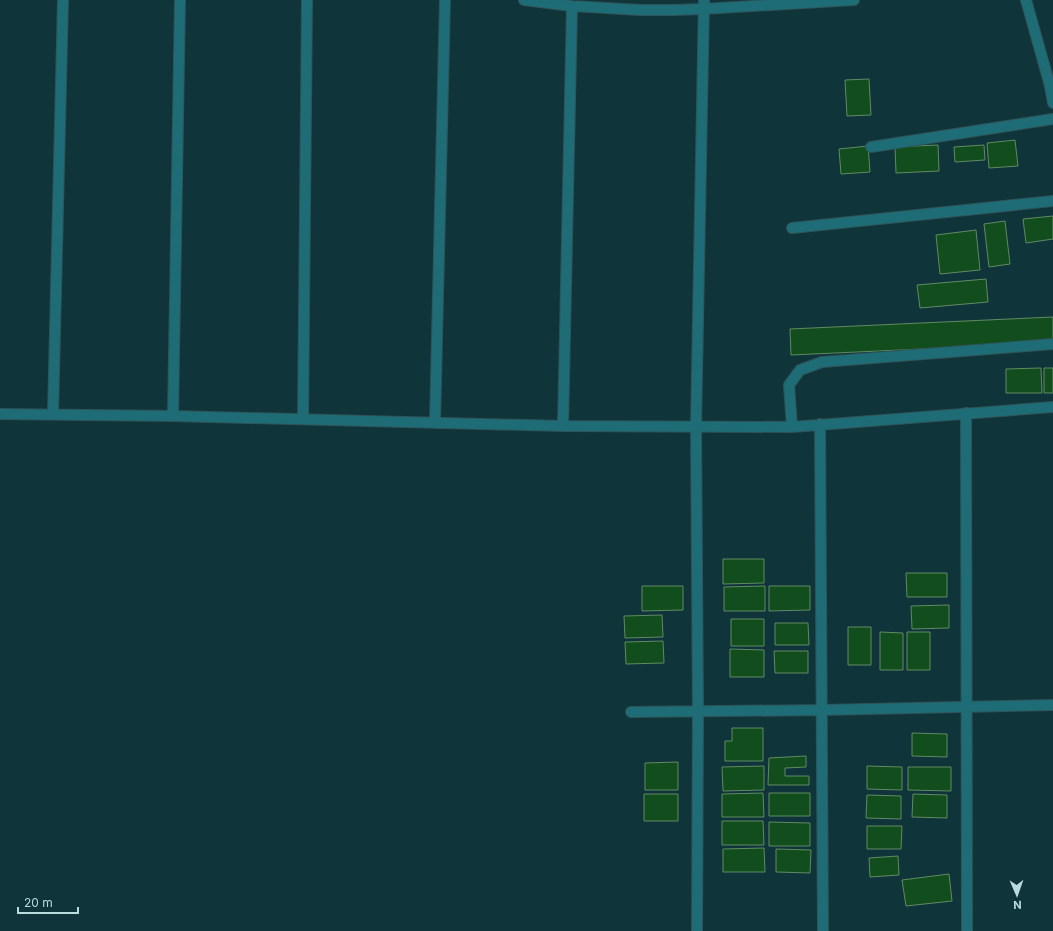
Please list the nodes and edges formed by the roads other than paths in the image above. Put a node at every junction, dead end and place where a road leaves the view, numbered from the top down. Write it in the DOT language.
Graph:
graph roads {
  1 [pos="63,0"];
  2 [pos="180,0"];
  3 [pos="307,0"];
  4 [pos="445,0"];
  5 [pos="524,0"];
  6 [pos="854,0"];
  7 [pos="1026,0"];
  8 [pos="704,5"];
  9 [pos="572,6"];
  10 [pos="1053,102"];
  11 [pos="1053,119"];
  12 [pos="871,147"];
  13 [pos="1053,201"];
  14 [pos="792,228"];
  15 [pos="1053,344"];
  16 [pos="1053,406"];
  17 [pos="966,413"];
  18 [pos="0,414"];
  19 [pos="53,414"];
  20 [pos="174,416"];
  21 [pos="303,419"];
  22 [pos="435,423"];
  23 [pos="820,424"];
  24 [pos="563,426"];
  25 [pos="696,427"];
  26 [pos="792,427"];
  27 [pos="1053,705"];
  28 [pos="967,706"];
  29 [pos="822,710"];
  30 [pos="631,712"];
  31 [pos="698,712"];
  32 [pos="697,931"];
  33 [pos="823,931"];
  34 [pos="967,931"];
  1 -- 19 [label="street"];
  2 -- 20 [label="street"];
  3 -- 21 [label="street"];
  4 -- 22 [label="street"];
  5 -- 9 [label="street"];
  6 -- 8 [label="street"];
  7 -- 10 [label="street"];
  8 -- 9 [label="street"];
  8 -- 25 [label="street"];
  9 -- 24 [label="street"];
  11 -- 12 [label="street"];
  13 -- 14 [label="street"];
  15 -- 26 [label="street"];
  16 -- 17 [label="street"];
  17 -- 23 [label="street"];
  17 -- 28 [label="street"];
  18 -- 19 [label="street"];
  19 -- 20 [label="street"];
  20 -- 21 [label="street"];
  21 -- 22 [label="street"];
  22 -- 24 [label="street"];
  23 -- 26 [label="street"];
  23 -- 29 [label="street"];
  24 -- 25 [label="street"];
  25 -- 26 [label="street"];
  25 -- 31 [label="street"];
  27 -- 28 [label="street"];
  28 -- 29 [label="street"];
  28 -- 34 [label="street"];
  29 -- 31 [label="street"];
  29 -- 33 [label="street"];
  30 -- 31 [label="street"];
  31 -- 32 [label="street"];
}
